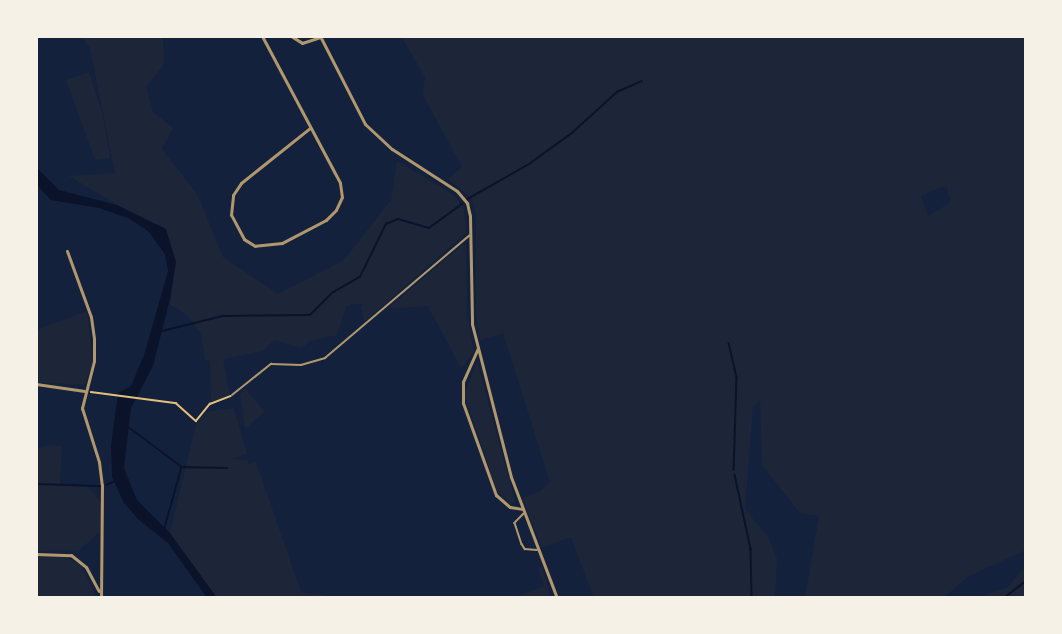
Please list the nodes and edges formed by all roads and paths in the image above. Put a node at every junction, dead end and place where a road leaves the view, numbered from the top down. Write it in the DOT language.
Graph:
graph roads {
  1 [pos="211,36"];
  2 [pos="218,36"];
  3 [pos="262,36"];
  4 [pos="291,36"];
  5 [pos="320,37"];
  6 [pos="310,128"];
  7 [pos="471,235"];
  8 [pos="67,251"];
  9 [pos="478,348"];
  10 [pos="36,384"];
  11 [pos="84,391"];
  12 [pos="232,395"];
  13 [pos="522,509"];
  14 [pos="524,514"];
  15 [pos="538,550"];
  16 [pos="36,554"];
  17 [pos="101,597"];
  18 [pos="557,598"];
  1 -- 2 [label="street"];
  3 -- 6 [label="street"];
  4 -- 5 [label="street"];
  5 -- 7 [label="street"];
  6 -- 6 [label="street"];
  7 -- 9 [label="street"];
  7 -- 12 [label="lane"];
  8 -- 11 [label="street"];
  9 -- 13 [label="street"];
  9 -- 13 [label="street"];
  10 -- 11 [label="street"];
  11 -- 12 [label="path"];
  11 -- 17 [label="street"];
  13 -- 14 [label="street"];
  14 -- 15 [label="street"];
  14 -- 15 [label="lane"];
  15 -- 18 [label="street"];
  16 -- 17 [label="street"];
}
